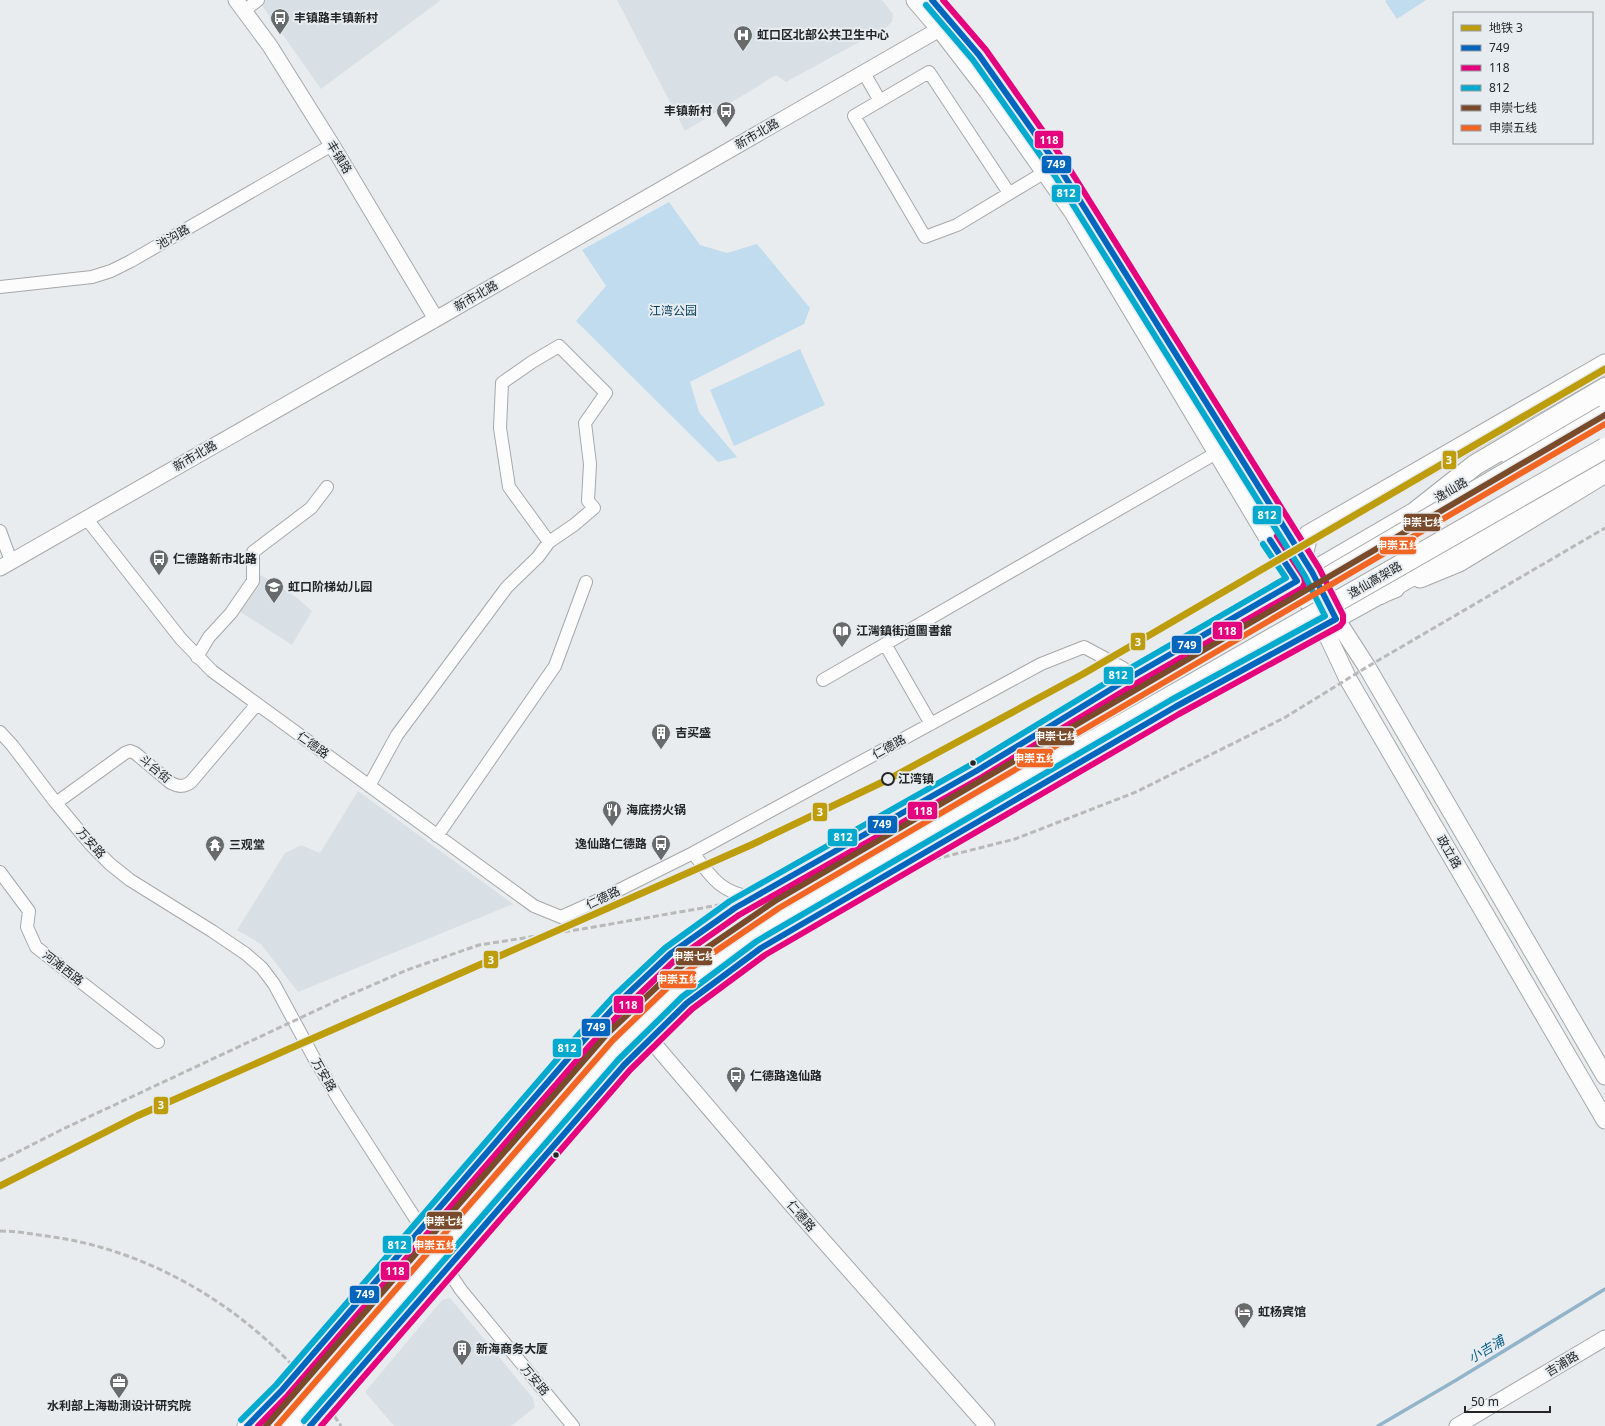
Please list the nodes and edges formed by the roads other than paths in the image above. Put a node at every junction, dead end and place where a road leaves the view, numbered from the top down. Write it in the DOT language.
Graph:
graph roads {
  1 [pos="258,0"];
  2 [pos="916,0"];
  3 [pos="932,0"];
  4 [pos="240,5"];
  5 [pos="946,25"];
  6 [pos="864,73"];
  7 [pos="880,101"];
  8 [pos="332,145"];
  9 [pos="1046,172"];
  10 [pos="1010,193"];
  11 [pos="0,287"];
  12 [pos="436,319"];
  13 [pos="1605,364"];
  14 [pos="1605,388"];
  15 [pos="1605,400"];
  16 [pos="1605,415"];
  17 [pos="1605,448"];
  18 [pos="1218,452"];
  19 [pos="1605,460"];
  20 [pos="1605,472"];
  21 [pos="327,486"];
  22 [pos="1418,510"];
  23 [pos="86,518"];
  24 [pos="0,531"];
  25 [pos="549,542"];
  26 [pos="6,564"];
  27 [pos="1304,570"];
  28 [pos="586,582"];
  29 [pos="1380,594"];
  30 [pos="1329,622"];
  31 [pos="885,644"];
  32 [pos="197,657"];
  33 [pos="1131,677"];
  34 [pos="823,680"];
  35 [pos="257,704"];
  36 [pos="1158,717"];
  37 [pos="931,724"];
  38 [pos="0,732"];
  39 [pos="369,786"];
  40 [pos="56,803"];
  41 [pos="437,836"];
  42 [pos="693,853"];
  43 [pos="0,872"];
  44 [pos="753,897"];
  45 [pos="618,1003"];
  46 [pos="650,1039"];
  47 [pos="158,1042"];
  48 [pos="1605,1076"];
  49 [pos="1605,1120"];
  50 [pos="421,1227"];
  51 [pos="446,1268"];
  52 [pos="1605,1338"];
  53 [pos="282,1390"];
  54 [pos="312,1423"];
  55 [pos="247,1426"];
  56 [pos="266,1426"];
  57 [pos="289,1426"];
  58 [pos="573,1426"];
  59 [pos="987,1426"];
  60 [pos="1456,1426"];
  1 -- 4 [label="street"];
  2 -- 5 [label="main road"];
  3 -- 5 [label="main road"];
  4 -- 8 [label="street, 丰镇路"];
  5 -- 6 [label="street, 新市北路"];
  5 -- 9 [label="main road"];
  5 -- 27 [label="main road"];
  6 -- 7 [label="street"];
  6 -- 12 [label="street, 新市北路"];
  7 -- 10 [label="street"];
  7 -- 10 [label="street"];
  8 -- 11 [label="street, 池沟路"];
  8 -- 12 [label="street, 丰镇路"];
  9 -- 10 [label="street"];
  9 -- 18 [label="main road"];
  12 -- 23 [label="street, 新市北路"];
  13 -- 27 [label="main road"];
  14 -- 22 [label="highway"];
  15 -- 22 [label="main road, 逸仙路"];
  16 -- 56 [label="highway, bridge"];
  17 -- 29 [label="main road"];
  17 -- 57 [label="highway, 逸仙高架路, bridge"];
  18 -- 27 [label="main road"];
  18 -- 31 [label="street"];
  19 -- 29 [label="highway"];
  20 -- 29 [label="main road"];
  21 -- 32 [label="street"];
  22 -- 27 [label="main road, 逸仙路"];
  23 -- 26 [label="street, 新市北路"];
  23 -- 32 [label="street, 仁德路"];
  24 -- 26 [label="street"];
  25 -- 25 [label="street"];
  25 -- 39 [label="street"];
  27 -- 30 [label="main road, 政立路"];
  27 -- 33 [label="main road, 逸仙路"];
  28 -- 41 [label="street"];
  29 -- 30 [label="main road"];
  30 -- 36 [label="main road"];
  30 -- 48 [label="main road, 政立路"];
  30 -- 49 [label="main road, 政立路"];
  31 -- 34 [label="street"];
  31 -- 37 [label="street"];
  32 -- 35 [label="street, 仁德路"];
  33 -- 36 [label="street, 仁德路"];
  33 -- 37 [label="street, 仁德路"];
  33 -- 44 [label="main road, 逸仙路"];
  35 -- 39 [label="street, 仁德路"];
  35 -- 40 [label="street, 斗台街"];
  36 -- 46 [label="main road"];
  37 -- 42 [label="street, 仁德路"];
  38 -- 40 [label="street, 万安路"];
  39 -- 41 [label="street, 仁德路"];
  40 -- 50 [label="street, 万安路"];
  41 -- 42 [label="street, 仁德路"];
  42 -- 44 [label="street"];
  43 -- 47 [label="street, 河滩西路"];
  44 -- 45 [label="main road, 逸仙路"];
  45 -- 46 [label="street, 仁德路"];
  45 -- 50 [label="main road, 逸仙路"];
  46 -- 51 [label="main road"];
  46 -- 59 [label="street, 仁德路"];
  50 -- 51 [label="street, 万安路"];
  50 -- 53 [label="main road, 逸仙路"];
  51 -- 54 [label="main road"];
  51 -- 58 [label="street, 万安路"];
  52 -- 60 [label="street, 吉浦路"];
  53 -- 54 [label="main road"];
  53 -- 55 [label="main road, 逸仙路"];
}
